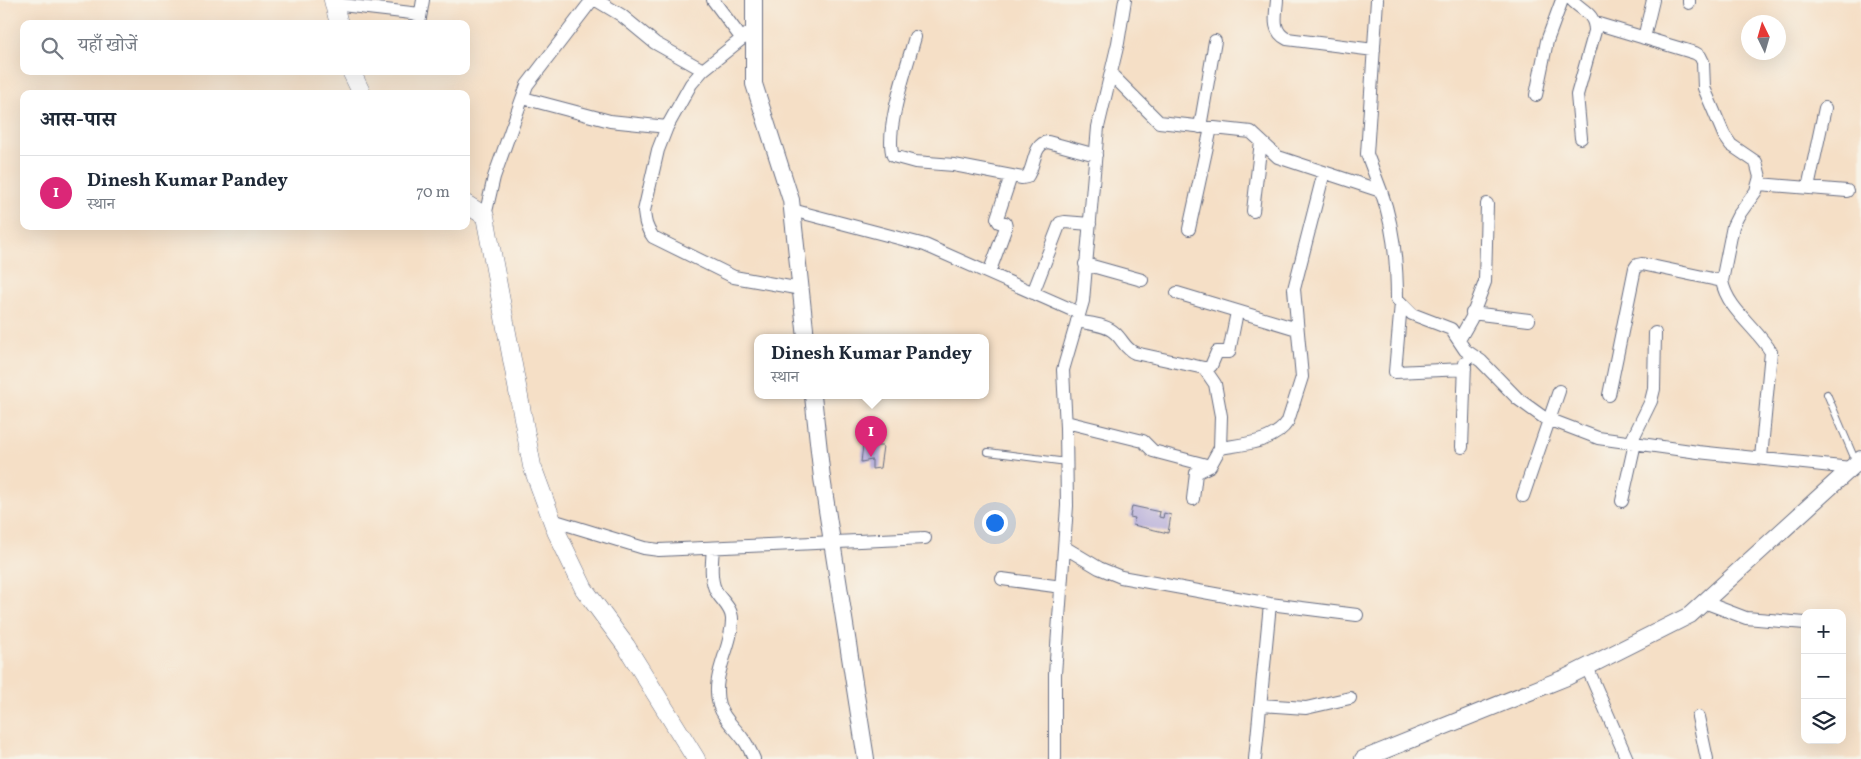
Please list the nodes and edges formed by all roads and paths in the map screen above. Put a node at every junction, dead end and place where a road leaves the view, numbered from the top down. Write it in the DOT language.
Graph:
graph roads {
  1 [pos="423,0"];
  2 [pos="592,0"];
  3 [pos="596,0"];
  4 [pos="713,0"];
  5 [pos="754,0"];
  6 [pos="1125,0"];
  7 [pos="1277,0"];
  8 [pos="1377,0"];
  9 [pos="1562,0"];
  10 [pos="1572,0"];
  11 [pos="1653,0"];
  12 [pos="333,2"];
  13 [pos="420,19"];
  14 [pos="337,20"];
  15 [pos="1595,23"];
  16 [pos="748,34"];
  17 [pos="915,36"];
  18 [pos="1644,38"];
  19 [pos="1215,41"];
  20 [pos="1374,50"];
  21 [pos="703,70"];
  22 [pos="1111,74"];
  23 [pos="353,75"];
  24 [pos="360,90"];
  25 [pos="1536,94"];
  26 [pos="523,98"];
  27 [pos="1825,108"];
  28 [pos="667,127"];
  29 [pos="1205,127"];
  30 [pos="1582,138"];
  31 [pos="1261,141"];
  32 [pos="1096,155"];
  33 [pos="1324,172"];
  34 [pos="1011,176"];
  35 [pos="1759,184"];
  36 [pos="1808,188"];
  37 [pos="1381,191"];
  38 [pos="1847,192"];
  39 [pos="1486,204"];
  40 [pos="470,207"];
  41 [pos="792,210"];
  42 [pos="1253,211"];
  43 [pos="485,216"];
  44 [pos="1090,224"];
  45 [pos="1189,229"];
  46 [pos="1085,264"];
  47 [pos="989,273"];
  48 [pos="1142,280"];
  49 [pos="1722,280"];
  50 [pos="801,289"];
  51 [pos="1033,293"];
  52 [pos="1177,293"];
  53 [pos="1401,303"];
  54 [pos="1237,312"];
  55 [pos="1472,313"];
  56 [pos="1078,317"];
  57 [pos="1529,320"];
  58 [pos="1297,329"];
  59 [pos="1655,333"];
  60 [pos="806,334"];
  61 [pos="1462,345"];
  62 [pos="1204,368"];
  63 [pos="1465,369"];
  64 [pos="1559,391"];
  65 [pos="1828,394"];
  66 [pos="1609,395"];
  67 [pos="813,399"];
  68 [pos="1550,419"];
  69 [pos="1066,422"];
  70 [pos="1633,442"];
  71 [pos="1220,448"];
  72 [pos="1462,448"];
  73 [pos="988,452"];
  74 [pos="1761,458"];
  75 [pos="1067,462"];
  76 [pos="1856,463"];
  77 [pos="1210,466"];
  78 [pos="1523,496"];
  79 [pos="1193,499"];
  80 [pos="1622,500"];
  81 [pos="552,520"];
  82 [pos="925,538"];
  83 [pos="832,543"];
  84 [pos="1064,547"];
  85 [pos="713,548"];
  86 [pos="1002,579"];
  87 [pos="1062,587"];
  88 [pos="1704,602"];
  89 [pos="1270,604"];
  90 [pos="1357,615"];
  91 [pos="1801,623"];
  92 [pos="1587,667"];
  93 [pos="1350,698"];
  94 [pos="1260,705"];
  95 [pos="1698,717"];
  96 [pos="696,759"];
  97 [pos="754,759"];
  98 [pos="866,759"];
  99 [pos="1055,759"];
  100 [pos="1256,759"];
  101 [pos="1363,759"];
  102 [pos="1627,759"];
  103 [pos="1707,759"];
  1 -- 13 [label="street"];
  2 -- 26 [label="street"];
  3 -- 21 [label="street"];
  4 -- 16 [label="street"];
  5 -- 16 [label="street"];
  6 -- 22 [label="street"];
  7 -- 20 [label="street"];
  8 -- 20 [label="street"];
  9 -- 25 [label="street"];
  10 -- 15 [label="street"];
  11 -- 18 [label="street"];
  12 -- 13 [label="street"];
  12 -- 14 [label="main road"];
  15 -- 18 [label="street"];
  15 -- 30 [label="street"];
  16 -- 21 [label="street"];
  16 -- 41 [label="street"];
  17 -- 34 [label="street"];
  18 -- 35 [label="street"];
  19 -- 29 [label="street"];
  20 -- 37 [label="street"];
  21 -- 28 [label="street"];
  22 -- 29 [label="street"];
  22 -- 32 [label="street"];
  23 -- 24 [label="main road"];
  26 -- 28 [label="street"];
  26 -- 43 [label="street"];
  27 -- 36 [label="street"];
  28 -- 50 [label="street"];
  29 -- 31 [label="street"];
  29 -- 45 [label="street"];
  31 -- 33 [label="street"];
  31 -- 42 [label="street"];
  32 -- 34 [label="street"];
  32 -- 44 [label="street"];
  33 -- 37 [label="street"];
  33 -- 58 [label="street"];
  34 -- 47 [label="street"];
  35 -- 36 [label="street"];
  35 -- 49 [label="street"];
  36 -- 38 [label="street"];
  37 -- 53 [label="street"];
  39 -- 55 [label="street"];
  40 -- 43 [label="main road"];
  41 -- 47 [label="street"];
  41 -- 50 [label="street"];
  43 -- 81 [label="main road"];
  44 -- 46 [label="street"];
  44 -- 51 [label="street"];
  46 -- 48 [label="street"];
  46 -- 56 [label="street"];
  47 -- 51 [label="street"];
  49 -- 66 [label="street"];
  49 -- 74 [label="street"];
  50 -- 60 [label="street"];
  51 -- 56 [label="street"];
  52 -- 54 [label="street"];
  53 -- 61 [label="street"];
  53 -- 63 [label="street"];
  54 -- 58 [label="street"];
  54 -- 62 [label="street"];
  55 -- 57 [label="street"];
  55 -- 61 [label="street"];
  56 -- 62 [label="street"];
  56 -- 69 [label="street"];
  58 -- 71 [label="street"];
  59 -- 70 [label="street"];
  61 -- 63 [label="street"];
  61 -- 68 [label="street"];
  62 -- 71 [label="street"];
  63 -- 72 [label="street"];
  64 -- 68 [label="street"];
  65 -- 76 [label="lane"];
  67 -- 83 [label="street"];
  68 -- 70 [label="street"];
  68 -- 78 [label="street"];
  69 -- 75 [label="street"];
  69 -- 77 [label="street"];
  70 -- 74 [label="street"];
  70 -- 80 [label="street"];
  71 -- 77 [label="street"];
  73 -- 75 [label="lane"];
  74 -- 76 [label="street"];
  75 -- 84 [label="street"];
  76 -- 88 [label="street"];
  77 -- 79 [label="street"];
  81 -- 85 [label="street"];
  81 -- 96 [label="main road"];
  82 -- 83 [label="street"];
  83 -- 85 [label="street"];
  83 -- 98 [label="street"];
  84 -- 87 [label="street"];
  84 -- 89 [label="street"];
  85 -- 97 [label="street"];
  86 -- 87 [label="street"];
  87 -- 99 [label="street"];
  88 -- 91 [label="street"];
  88 -- 92 [label="street"];
  89 -- 90 [label="street"];
  89 -- 94 [label="street"];
  92 -- 101 [label="street"];
  92 -- 102 [label="street"];
  93 -- 94 [label="street"];
  94 -- 100 [label="street"];
  95 -- 103 [label="street"];
}
